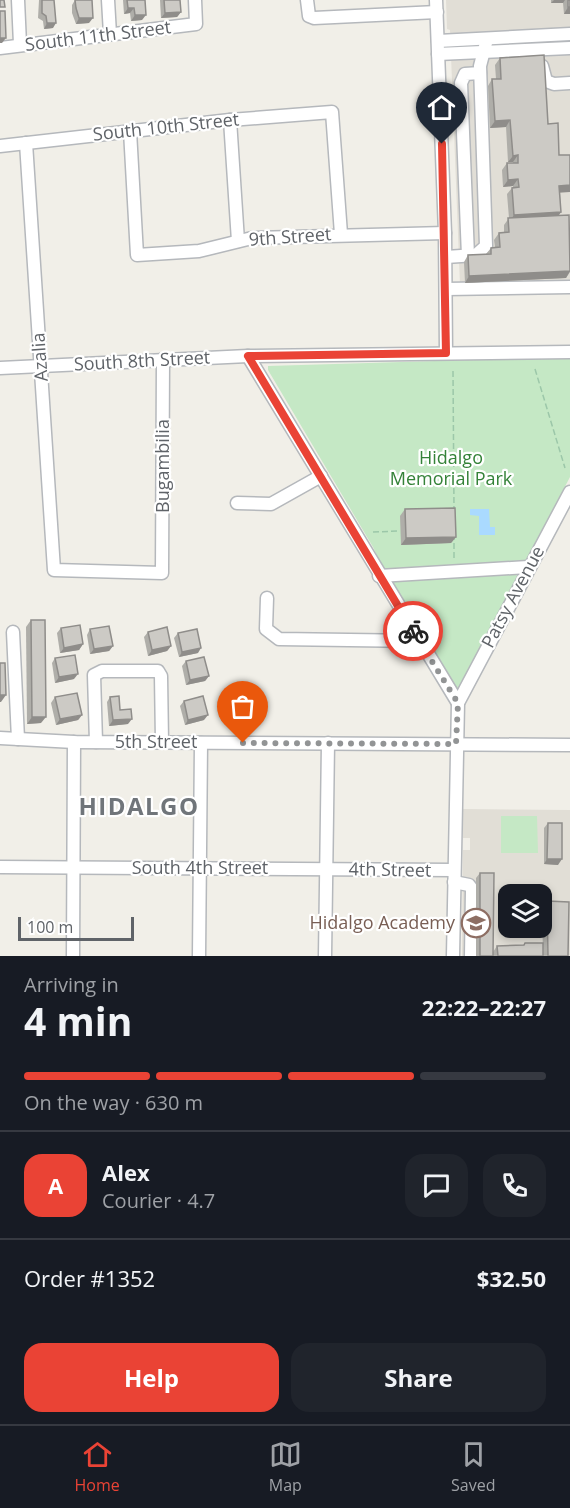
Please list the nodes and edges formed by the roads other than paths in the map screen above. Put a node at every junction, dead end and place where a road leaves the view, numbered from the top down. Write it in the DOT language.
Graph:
graph roads {
  1 [pos="18,0"];
  2 [pos="108,0"];
  3 [pos="195,0"];
  4 [pos="307,0"];
  5 [pos="436,6"];
  6 [pos="110,34"];
  7 [pos="570,34"];
  8 [pos="487,39"];
  9 [pos="20,44"];
  10 [pos="0,48"];
  11 [pos="438,48"];
  12 [pos="570,48"];
  13 [pos="541,50"];
  14 [pos="483,54"];
  15 [pos="480,73"];
  16 [pos="570,83"];
  17 [pos="230,120"];
  18 [pos="130,131"];
  19 [pos="26,143"];
  20 [pos="0,146"];
  21 [pos="445,233"];
  22 [pos="341,234"];
  23 [pos="238,241"];
  24 [pos="468,256"];
  25 [pos="446,257"];
  26 [pos="570,287"];
  27 [pos="446,289"];
  28 [pos="570,352"];
  29 [pos="446,353"];
  30 [pos="248,356"];
  31 [pos="163,359"];
  32 [pos="41,366"];
  33 [pos="0,368"];
  34 [pos="321,476"];
  35 [pos="570,492"];
  36 [pos="237,503"];
  37 [pos="528,567"];
  38 [pos="54,570"];
  39 [pos="379,576"];
  40 [pos="267,598"];
  41 [pos="13,632"];
  42 [pos="419,641"];
  43 [pos="458,703"];
  44 [pos="0,738"];
  45 [pos="18,740"];
  46 [pos="74,742"];
  47 [pos="96,742"];
  48 [pos="162,742"];
  49 [pos="201,743"];
  50 [pos="328,743"];
  51 [pos="456,744"];
  52 [pos="570,745"];
  53 [pos="0,867"];
  54 [pos="199,867"];
  55 [pos="74,868"];
  56 [pos="326,869"];
  57 [pos="454,876"];
  58 [pos="73,956"];
  59 [pos="199,956"];
  60 [pos="326,956"];
  61 [pos="453,956"];
  62 [pos="471,956"];
  1 -- 9 [label="street"];
  2 -- 6 [label="street"];
  3 -- 6 [label="street, South 11th Street"];
  4 -- 5 [label="street"];
  5 -- 11 [label="street"];
  6 -- 9 [label="street, South 11th Street"];
  7 -- 8 [label="street"];
  8 -- 11 [label="street"];
  8 -- 14 [label="street"];
  9 -- 10 [label="street, South 11th Street"];
  11 -- 14 [label="street"];
  11 -- 21 [label="street"];
  12 -- 13 [label="street"];
  13 -- 14 [label="street"];
  13 -- 16 [label="street"];
  14 -- 15 [label="street"];
  15 -- 24 [label="street"];
  15 -- 24 [label="street"];
  17 -- 18 [label="street, South 10th Street"];
  17 -- 22 [label="street, South 10th Street"];
  17 -- 23 [label="street"];
  18 -- 19 [label="street, South 10th Street"];
  18 -- 23 [label="street, 9th Street"];
  19 -- 20 [label="street, South 10th Street"];
  19 -- 32 [label="street, Azalia"];
  21 -- 22 [label="street, 9th Street"];
  21 -- 25 [label="street"];
  22 -- 23 [label="street, 9th Street"];
  24 -- 25 [label="street"];
  25 -- 27 [label="street"];
  26 -- 27 [label="street"];
  27 -- 29 [label="street"];
  28 -- 29 [label="street, South 8th Street"];
  29 -- 30 [label="street, South 8th Street"];
  30 -- 31 [label="street, South 8th Street"];
  30 -- 34 [label="street"];
  31 -- 32 [label="street, South 8th Street"];
  31 -- 38 [label="street, Bugambilia"];
  32 -- 33 [label="street, South 8th Street"];
  32 -- 38 [label="street, Azalia"];
  34 -- 36 [label="street"];
  34 -- 39 [label="street"];
  35 -- 37 [label="street, Patsy Avenue"];
  37 -- 39 [label="street"];
  37 -- 43 [label="street, Patsy Avenue"];
  39 -- 42 [label="street"];
  40 -- 42 [label="street"];
  41 -- 45 [label="street"];
  42 -- 43 [label="street"];
  43 -- 51 [label="street"];
  44 -- 45 [label="street, 5th Street"];
  45 -- 46 [label="street, 5th Street"];
  46 -- 47 [label="street, 5th Street"];
  46 -- 55 [label="street"];
  47 -- 48 [label="street, 5th Street"];
  47 -- 48 [label="street"];
  48 -- 49 [label="street, 5th Street"];
  49 -- 50 [label="street, 5th Street"];
  49 -- 54 [label="street"];
  50 -- 51 [label="street, 5th Street"];
  50 -- 56 [label="street"];
  51 -- 52 [label="street, 5th Street"];
  51 -- 57 [label="street"];
  53 -- 55 [label="street"];
  54 -- 55 [label="street, South 4th Street"];
  54 -- 56 [label="street, South 4th Street"];
  54 -- 59 [label="street"];
  55 -- 58 [label="street"];
  56 -- 57 [label="street, 4th Street"];
  56 -- 60 [label="street"];
  57 -- 61 [label="street"];
  57 -- 62 [label="street"];
}
